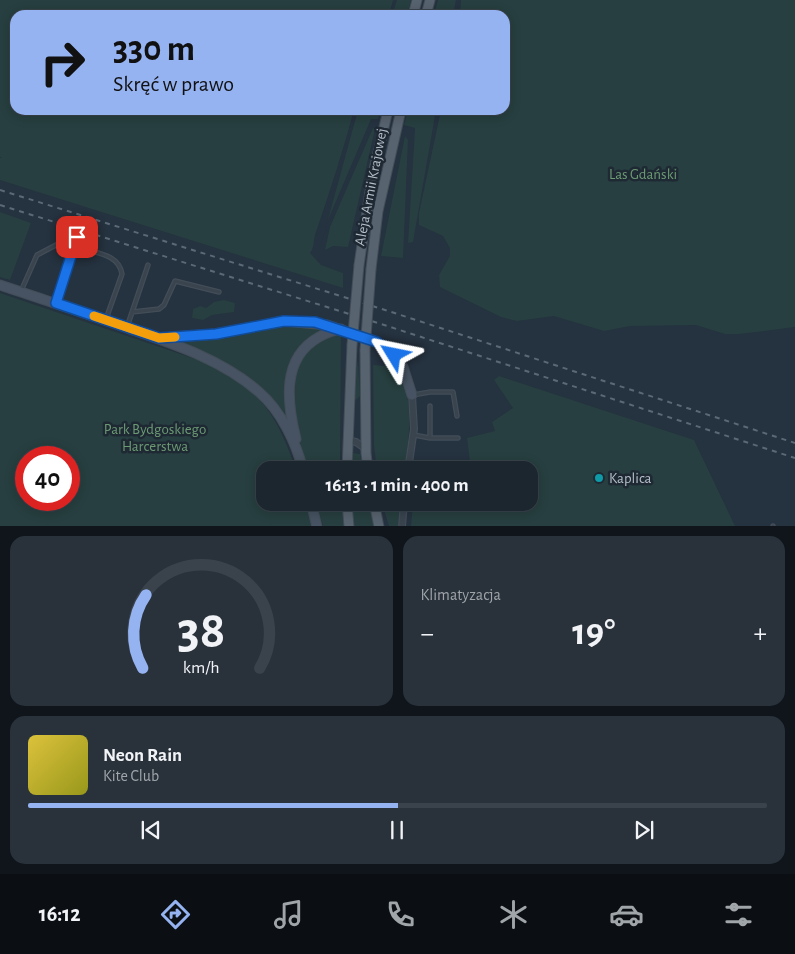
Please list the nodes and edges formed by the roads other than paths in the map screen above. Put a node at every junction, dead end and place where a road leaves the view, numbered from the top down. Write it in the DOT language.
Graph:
graph roads {
  1 [pos="387,115"];
  2 [pos="400,115"];
  3 [pos="77,237"];
  4 [pos="56,245"];
  5 [pos="80,248"];
  6 [pos="148,265"];
  7 [pos="0,285"];
  8 [pos="21,292"];
  9 [pos="219,292"];
  10 [pos="56,303"];
  11 [pos="132,312"];
  12 [pos="105,320"];
  13 [pos="126,327"];
  14 [pos="341,329"];
  15 [pos="159,338"];
  16 [pos="412,395"];
  17 [pos="430,406"];
  18 [pos="457,416"];
  19 [pos="413,435"];
  20 [pos="430,438"];
  21 [pos="458,438"];
  22 [pos="347,440"];
  23 [pos="366,449"];
  24 [pos="300,461"];
  25 [pos="301,461"];
  26 [pos="347,461"];
  27 [pos="367,461"];
  28 [pos="409,461"];
  29 [pos="314,511"];
  30 [pos="348,511"];
  31 [pos="376,511"];
  32 [pos="403,511"];
  33 [pos="318,526"];
  34 [pos="349,526"];
  35 [pos="379,526"];
  36 [pos="402,526"];
  1 -- 22 [label="main road, Aleja Armii Krajowej, bridge"];
  2 -- 23 [label="main road, Aleja Armii Krajowej, bridge"];
  3 -- 10 [label="lane"];
  4 -- 8 [label="lane"];
  5 -- 12 [label="lane"];
  6 -- 11 [label="lane"];
  7 -- 8 [label="street"];
  8 -- 10 [label="street"];
  9 -- 11 [label="lane"];
  10 -- 12 [label="street"];
  11 -- 13 [label="lane"];
  12 -- 13 [label="street"];
  13 -- 15 [label="street"];
  14 -- 15 [label="street"];
  14 -- 16 [label="street"];
  14 -- 25 [label="street"];
  15 -- 24 [label="street"];
  16 -- 18 [label="lane"];
  16 -- 19 [label="street"];
  17 -- 20 [label="lane"];
  19 -- 20 [label="lane"];
  19 -- 28 [label="street"];
  20 -- 21 [label="lane"];
  22 -- 23 [label="street"];
  22 -- 26 [label="main road, Aleja Armii Krajowej"];
  23 -- 27 [label="main road, Aleja Armii Krajowej"];
  29 -- 33 [label="street"];
  30 -- 34 [label="main road"];
  31 -- 35 [label="main road"];
  32 -- 36 [label="street"];
}
